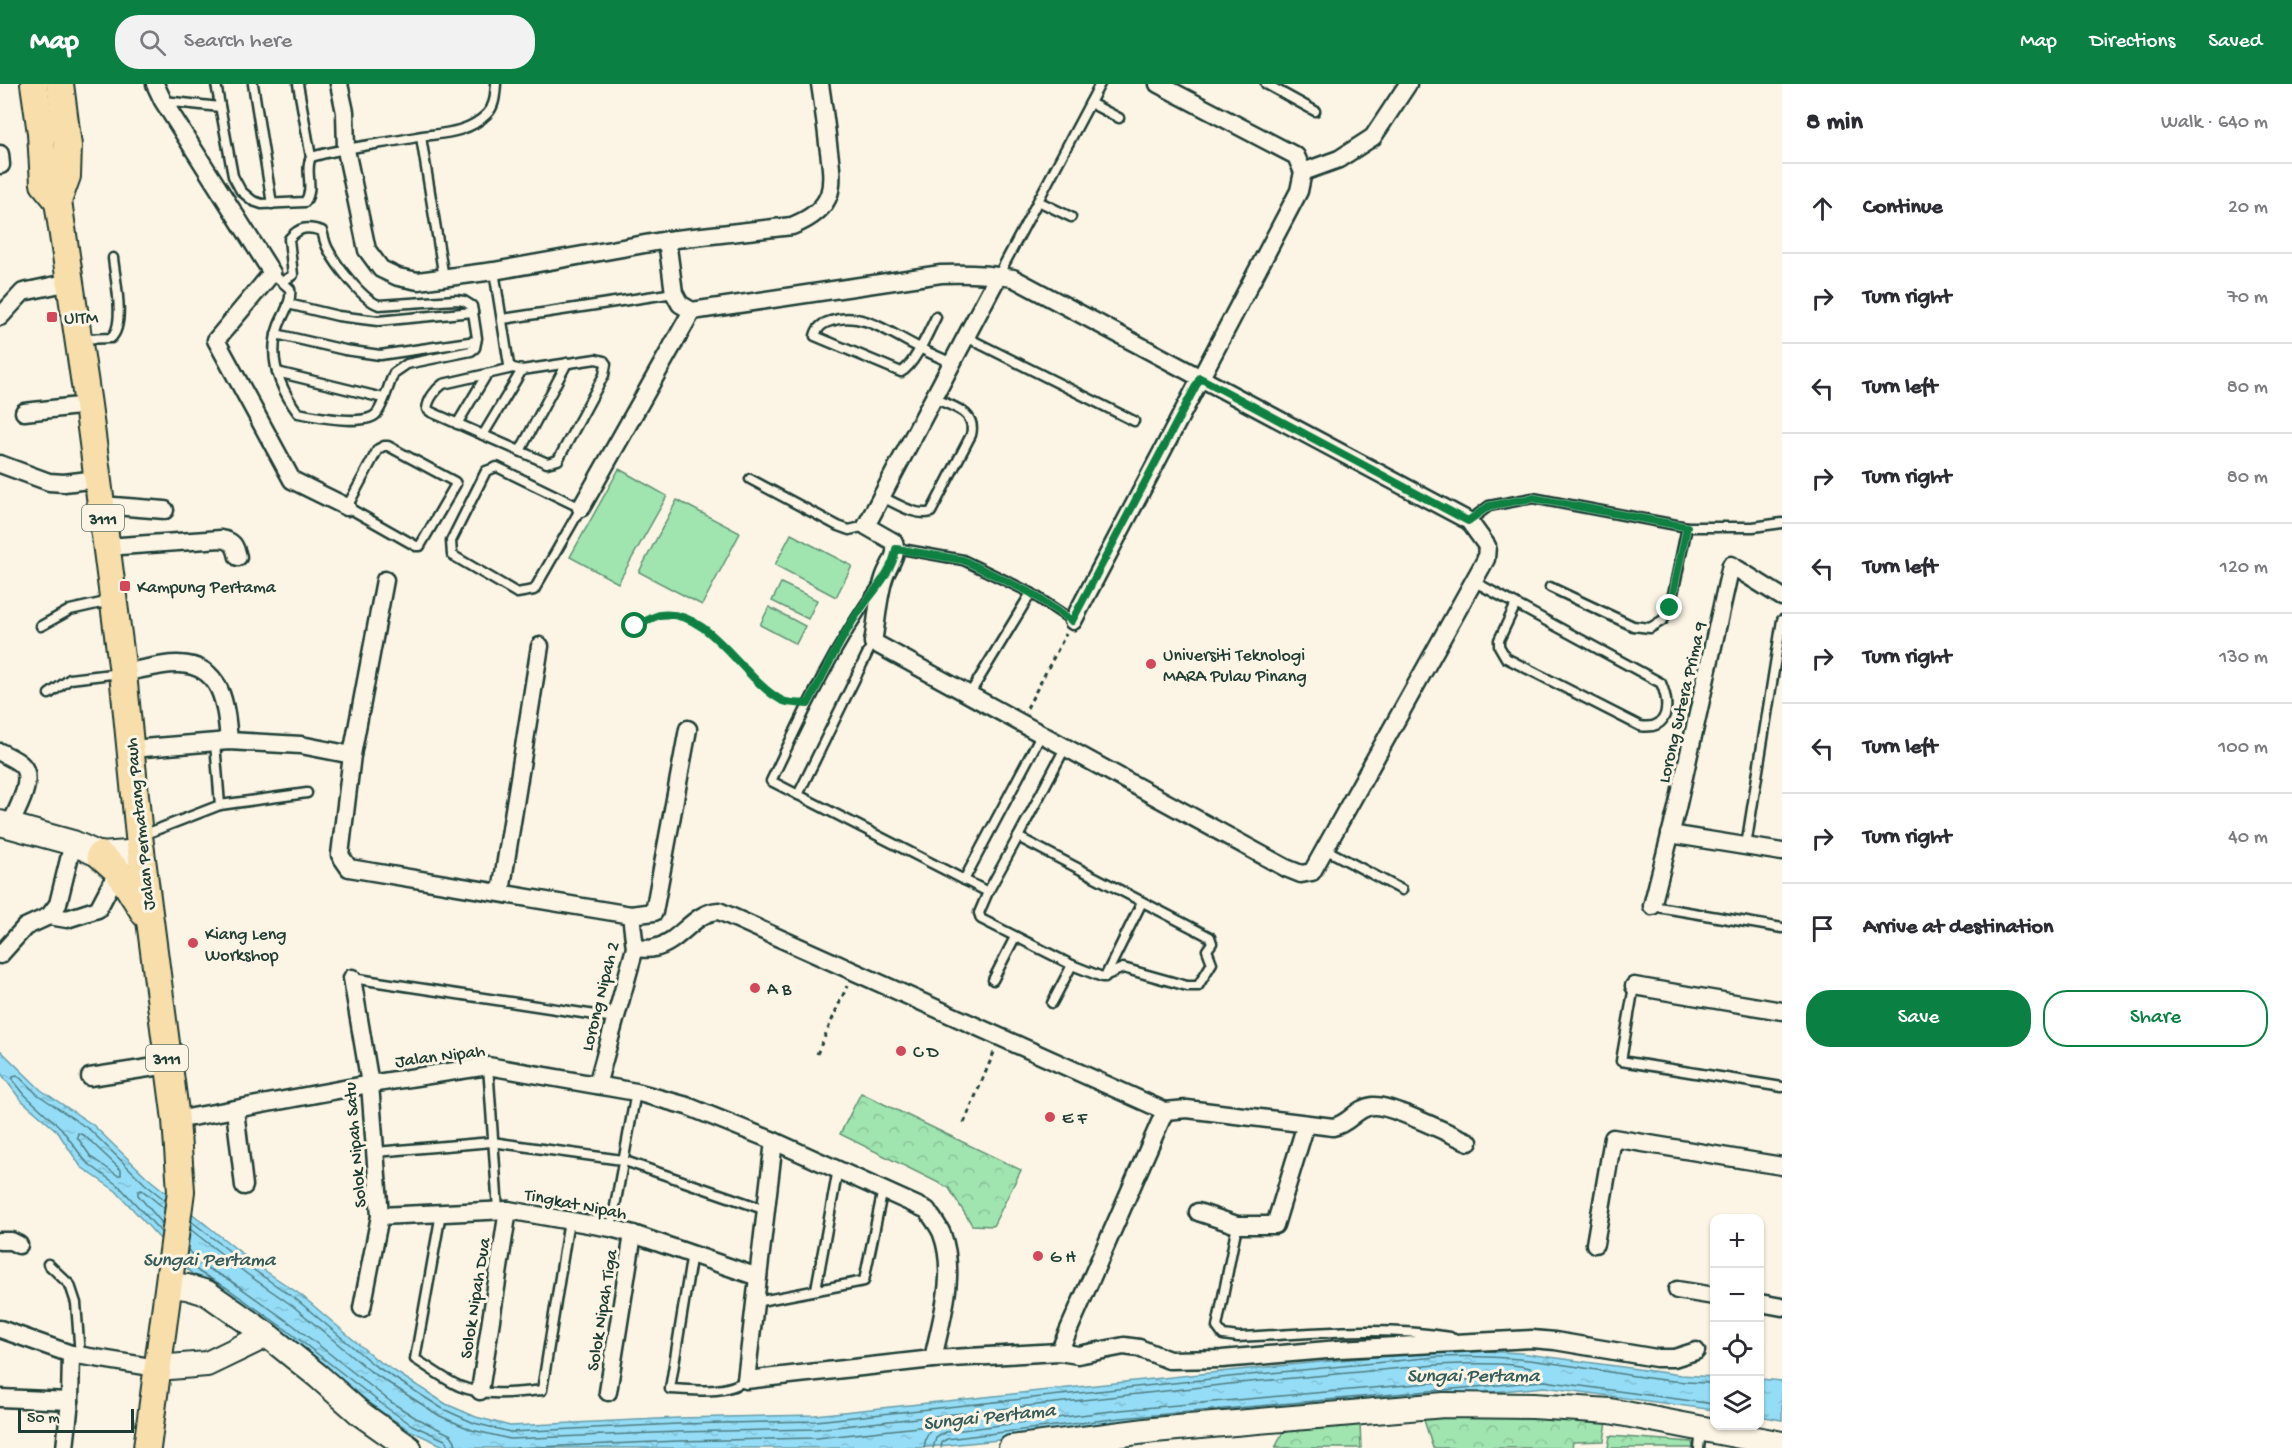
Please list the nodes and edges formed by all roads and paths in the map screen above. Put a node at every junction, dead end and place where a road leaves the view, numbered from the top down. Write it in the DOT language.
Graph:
graph roads {
  1 [pos="33,84"];
  2 [pos="60,84"];
  3 [pos="155,84"];
  4 [pos="216,84"];
  5 [pos="253,84"];
  6 [pos="298,84"];
  7 [pos="339,84"];
  8 [pos="496,84"];
  9 [pos="820,84"];
  10 [pos="1100,84"];
  11 [pos="1158,84"];
  12 [pos="1266,84"];
  13 [pos="1408,84"];
  14 [pos="163,101"];
  15 [pos="1090,103"];
  16 [pos="220,107"];
  17 [pos="1314,111"];
  18 [pos="1119,118"];
  19 [pos="421,136"];
  20 [pos="346,150"];
  21 [pos="311,157"];
  22 [pos="1303,172"];
  23 [pos="58,201"];
  24 [pos="1038,201"];
  25 [pos="272,204"];
  26 [pos="1071,217"];
  27 [pos="667,240"];
  28 [pos="113,258"];
  29 [pos="494,271"];
  30 [pos="998,276"];
  31 [pos="277,278"];
  32 [pos="444,278"];
  33 [pos="70,282"];
  34 [pos="674,293"];
  35 [pos="288,304"];
  36 [pos="3,306"];
  37 [pos="692,311"];
  38 [pos="473,312"];
  39 [pos="936,316"];
  40 [pos="503,319"];
  41 [pos="276,334"];
  42 [pos="966,337"];
  43 [pos="78,339"];
  44 [pos="476,341"];
  45 [pos="919,348"];
  46 [pos="567,363"];
  47 [pos="952,363"];
  48 [pos="518,369"];
  49 [pos="277,372"];
  50 [pos="487,375"];
  51 [pos="1200,378"];
  52 [pos="383,398"];
  53 [pos="934,398"];
  54 [pos="88,405"];
  55 [pos="24,412"];
  56 [pos="1134,421"];
  57 [pos="457,424"];
  58 [pos="483,435"];
  59 [pos="520,451"];
  60 [pos="0,464"];
  61 [pos="98,479"];
  62 [pos="750,479"];
  63 [pos="882,496"];
  64 [pos="101,505"];
  65 [pos="347,507"];
  66 [pos="581,508"];
  67 [pos="165,510"];
  68 [pos="1468,521"];
  69 [pos="1782,523"];
  70 [pos="866,526"];
  71 [pos="1687,527"];
  72 [pos="106,547"];
  73 [pos="896,549"];
  74 [pos="238,557"];
  75 [pos="885,576"];
  76 [pos="385,580"];
  77 [pos="1473,581"];
  78 [pos="1550,587"];
  79 [pos="1031,593"];
  80 [pos="1782,597"];
  81 [pos="114,601"];
  82 [pos="1516,604"];
  83 [pos="1782,620"];
  84 [pos="1072,621"];
  85 [pos="41,626"];
  86 [pos="635,626"];
  87 [pos="873,642"];
  88 [pos="540,646"];
  89 [pos="123,673"];
  90 [pos="49,694"];
  91 [pos="969,696"];
  92 [pos="808,704"];
  93 [pos="1019,723"];
  94 [pos="688,729"];
  95 [pos="1041,735"];
  96 [pos="222,742"];
  97 [pos="1065,748"];
  98 [pos="130,749"];
  99 [pos="0,752"];
  100 [pos="352,755"];
  101 [pos="307,793"];
  102 [pos="798,795"];
  103 [pos="220,805"];
  104 [pos="5,825"];
  105 [pos="1670,834"];
  106 [pos="1018,837"];
  107 [pos="73,843"];
  108 [pos="141,844"];
  109 [pos="1746,846"];
  110 [pos="1325,849"];
  111 [pos="1782,852"];
  112 [pos="109,863"];
  113 [pos="964,880"];
  114 [pos="1402,890"];
  115 [pos="501,892"];
  116 [pos="988,892"];
  117 [pos="1142,902"];
  118 [pos="1652,906"];
  119 [pos="631,915"];
  120 [pos="49,916"];
  121 [pos="151,925"];
  122 [pos="1782,928"];
  123 [pos="1015,937"];
  124 [pos="635,948"];
  125 [pos="0,955"];
  126 [pos="1072,965"];
  127 [pos="854,970"];
  128 [pos="352,978"];
  129 [pos="1104,978"];
  130 [pos="993,980"];
  131 [pos="1634,986"];
  132 [pos="1052,1003"];
  133 [pos="1782,1011"];
  134 [pos="615,1018"];
  135 [pos="1000,1037"];
  136 [pos="817,1054"];
  137 [pos="168,1065"];
  138 [pos="488,1066"];
  139 [pos="90,1077"];
  140 [pos="370,1084"];
  141 [pos="597,1085"];
  142 [pos="1782,1088"];
  143 [pos="636,1092"];
  144 [pos="235,1110"];
  145 [pos="1165,1111"];
  146 [pos="176,1120"];
  147 [pos="963,1123"];
  148 [pos="1306,1124"];
  149 [pos="774,1141"];
  150 [pos="492,1142"];
  151 [pos="1469,1142"];
  152 [pos="376,1152"];
  153 [pos="622,1160"];
  154 [pos="1782,1166"];
  155 [pos="838,1169"];
  156 [pos="244,1186"];
  157 [pos="883,1190"];
  158 [pos="503,1210"];
  159 [pos="766,1210"];
  160 [pos="1198,1212"];
  161 [pos="441,1213"];
  162 [pos="380,1216"];
  163 [pos="569,1220"];
  164 [pos="1237,1226"];
  165 [pos="611,1228"];
  166 [pos="633,1234"];
  167 [pos="0,1241"];
  168 [pos="1595,1244"];
  169 [pos="19,1245"];
  170 [pos="692,1253"];
  171 [pos="48,1264"];
  172 [pos="758,1277"];
  173 [pos="168,1285"];
  174 [pos="816,1289"];
  175 [pos="1677,1290"];
  176 [pos="1710,1295"];
  177 [pos="755,1302"];
  178 [pos="1764,1305"];
  179 [pos="1782,1307"];
  180 [pos="362,1308"];
  181 [pos="0,1329"];
  182 [pos="267,1335"];
  183 [pos="1508,1340"];
  184 [pos="1696,1351"];
  185 [pos="1059,1352"];
  186 [pos="76,1355"];
  187 [pos="933,1359"];
  188 [pos="157,1368"];
  189 [pos="746,1380"];
  190 [pos="480,1391"];
  191 [pos="608,1392"];
  192 [pos="0,1398"];
  193 [pos="70,1401"];
  194 [pos="1700,1439"];
  195 [pos="1781,1445"];
  196 [pos="1047,1446"];
  197 [pos="65,1448"];
  198 [pos="147,1448"];
  199 [pos="409,1448"];
  200 [pos="1011,1448"];
  1 -- 23 [label="main road, Jalan Permatang Pauh / 3111"];
  2 -- 23 [label="main road, Jalan Permatang Pauh / 3111"];
  3 -- 14 [label="street"];
  4 -- 16 [label="lane"];
  5 -- 25 [label="lane"];
  6 -- 21 [label="lane"];
  7 -- 20 [label="street"];
  8 -- 19 [label="lane"];
  9 -- 27 [label="street"];
  10 -- 15 [label="lane"];
  11 -- 22 [label="street"];
  12 -- 17 [label="lane"];
  13 -- 22 [label="street"];
  14 -- 16 [label="lane"];
  14 -- 31 [label="street"];
  15 -- 18 [label="lane"];
  15 -- 24 [label="lane"];
  16 -- 25 [label="lane"];
  19 -- 20 [label="lane"];
  19 -- 32 [label="lane"];
  20 -- 21 [label="lane"];
  20 -- 32 [label="street"];
  21 -- 25 [label="lane"];
  22 -- 51 [label="street"];
  23 -- 33 [label="main road, Jalan Permatang Pauh / 3111"];
  24 -- 26 [label="lane"];
  24 -- 30 [label="lane"];
  27 -- 29 [label="street"];
  27 -- 34 [label="street"];
  28 -- 43 [label="lane"];
  29 -- 32 [label="street"];
  29 -- 40 [label="lane"];
  30 -- 37 [label="street"];
  30 -- 42 [label="street"];
  30 -- 51 [label="street"];
  31 -- 35 [label="lane"];
  31 -- 38 [label="lane"];
  31 -- 65 [label="street"];
  33 -- 36 [label="street"];
  33 -- 43 [label="main road, Jalan Permatang Pauh / 3111"];
  34 -- 37 [label="street"];
  34 -- 40 [label="lane"];
  35 -- 38 [label="lane"];
  35 -- 41 [label="lane"];
  37 -- 66 [label="street"];
  38 -- 44 [label="lane"];
  39 -- 45 [label="lane"];
  40 -- 48 [label="lane"];
  41 -- 44 [label="lane"];
  41 -- 49 [label="lane"];
  42 -- 47 [label="street"];
  42 -- 56 [label="lane"];
  43 -- 54 [label="main road, Jalan Permatang Pauh / 3111"];
  44 -- 52 [label="lane"];
  45 -- 45 [label="lane"];
  45 -- 47 [label="lane"];
  46 -- 48 [label="lane"];
  46 -- 59 [label="lane"];
  46 -- 59 [label="lane"];
  47 -- 53 [label="street"];
  48 -- 50 [label="lane"];
  48 -- 58 [label="lane"];
  49 -- 52 [label="lane"];
  49 -- 52 [label="lane"];
  50 -- 57 [label="lane"];
  50 -- 57 [label="lane"];
  51 -- 68 [label="street"];
  51 -- 84 [label="street"];
  53 -- 63 [label="street"];
  53 -- 63 [label="lane"];
  54 -- 55 [label="street"];
  54 -- 61 [label="main road, Jalan Permatang Pauh / 3111"];
  57 -- 58 [label="lane"];
  58 -- 59 [label="lane"];
  60 -- 61 [label="street"];
  61 -- 64 [label="main road, Jalan Permatang Pauh / 3111"];
  62 -- 70 [label="lane"];
  63 -- 70 [label="street"];
  64 -- 67 [label="street"];
  64 -- 72 [label="main road, Jalan Permatang Pauh / 3111"];
  65 -- 65 [label="lane"];
  66 -- 66 [label="lane"];
  68 -- 71 [label="lane"];
  68 -- 77 [label="street"];
  69 -- 71 [label="lane"];
  70 -- 73 [label="street"];
  71 -- 78 [label="lane"];
  72 -- 74 [label="street"];
  72 -- 81 [label="main road, Jalan Permatang Pauh / 3111"];
  73 -- 75 [label="street"];
  73 -- 79 [label="lane"];
  75 -- 87 [label="street"];
  75 -- 92 [label="lane"];
  76 -- 100 [label="street"];
  77 -- 82 [label="lane"];
  77 -- 110 [label="street"];
  79 -- 84 [label="lane"];
  79 -- 91 [label="lane"];
  80 -- 105 [label="street, Lorong Sutera Prima 9"];
  81 -- 85 [label="lane"];
  81 -- 89 [label="main road, Jalan Permatang Pauh / 3111"];
  82 -- 82 [label="lane"];
  83 -- 109 [label="lane"];
  84 -- 93 [label="path"];
  86 -- 92 [label="path"];
  87 -- 91 [label="street"];
  87 -- 102 [label="lane"];
  88 -- 115 [label="street"];
  89 -- 90 [label="lane"];
  89 -- 96 [label="street"];
  89 -- 98 [label="main road, Jalan Permatang Pauh / 3111"];
  91 -- 93 [label="street"];
  92 -- 102 [label="lane"];
  93 -- 95 [label="street"];
  94 -- 119 [label="street"];
  95 -- 97 [label="street"];
  95 -- 113 [label="lane"];
  96 -- 98 [label="street"];
  96 -- 100 [label="street"];
  96 -- 103 [label="lane"];
  97 -- 106 [label="lane"];
  97 -- 110 [label="street"];
  98 -- 108 [label="main road, Jalan Permatang Pauh / 3111"];
  99 -- 104 [label="street"];
  100 -- 115 [label="street"];
  101 -- 103 [label="lane"];
  102 -- 113 [label="lane"];
  103 -- 108 [label="lane"];
  104 -- 107 [label="street"];
  105 -- 109 [label="street"];
  105 -- 118 [label="street, Lorong Sutera Prima 9"];
  106 -- 116 [label="lane"];
  106 -- 117 [label="lane"];
  107 -- 108 [label="street"];
  107 -- 112 [label="street"];
  107 -- 120 [label="street"];
  108 -- 112 [label="street"];
  108 -- 121 [label="main road, Jalan Permatang Pauh / 3111"];
  109 -- 111 [label="street"];
  110 -- 114 [label="lane"];
  112 -- 120 [label="street"];
  112 -- 121 [label="main road"];
  113 -- 116 [label="lane"];
  115 -- 119 [label="street"];
  116 -- 123 [label="lane"];
  117 -- 129 [label="lane"];
  117 -- 129 [label="lane"];
  118 -- 122 [label="lane"];
  119 -- 124 [label="street, Lorong Nipah 2"];
  120 -- 125 [label="street"];
  121 -- 137 [label="main road, Jalan Permatang Pauh / 3111"];
  123 -- 126 [label="lane"];
  123 -- 130 [label="lane"];
  124 -- 127 [label="street"];
  124 -- 134 [label="street, Lorong Nipah 2"];
  126 -- 129 [label="lane"];
  126 -- 132 [label="lane"];
  127 -- 135 [label="street"];
  127 -- 136 [label="path"];
  128 -- 134 [label="lane"];
  128 -- 140 [label="street, Solok Nipah Satu"];
  131 -- 133 [label="street"];
  131 -- 142 [label="lane"];
  134 -- 141 [label="street, Lorong Nipah 2"];
  135 -- 145 [label="street"];
  135 -- 147 [label="path"];
  137 -- 139 [label="street"];
  137 -- 146 [label="main road, Jalan Permatang Pauh / 3111"];
  138 -- 140 [label="street, Jalan Nipah"];
  138 -- 141 [label="street, Jalan Nipah"];
  138 -- 150 [label="lane"];
  140 -- 144 [label="street, Jalan Nipah"];
  140 -- 152 [label="street, Solok Nipah Satu"];
  141 -- 143 [label="street, Jalan Nipah"];
  143 -- 149 [label="street, Jalan Nipah"];
  143 -- 153 [label="lane"];
  144 -- 146 [label="street, Jalan Nipah"];
  144 -- 156 [label="street"];
  145 -- 148 [label="street"];
  145 -- 185 [label="street"];
  146 -- 173 [label="main road, Jalan Permatang Pauh / 3111"];
  148 -- 151 [label="street"];
  148 -- 164 [label="street"];
  149 -- 155 [label="street, Jalan Nipah"];
  149 -- 159 [label="street"];
  150 -- 152 [label="lane"];
  150 -- 153 [label="lane"];
  150 -- 158 [label="lane"];
  152 -- 162 [label="street, Solok Nipah Satu"];
  153 -- 159 [label="lane"];
  153 -- 165 [label="lane"];
  154 -- 168 [label="street"];
  155 -- 157 [label="street, Jalan Nipah"];
  155 -- 174 [label="lane"];
  157 -- 174 [label="lane"];
  157 -- 187 [label="street, Jalan Nipah"];
  158 -- 161 [label="street, Tingkat Nipah"];
  158 -- 163 [label="street, Tingkat Nipah"];
  158 -- 190 [label="street, Solok Nipah Dua"];
  159 -- 172 [label="street"];
  160 -- 164 [label="street"];
  161 -- 162 [label="street, Tingkat Nipah"];
  161 -- 190 [label="lane"];
  162 -- 180 [label="street, Solok Nipah Satu"];
  163 -- 165 [label="street, Tingkat Nipah"];
  163 -- 190 [label="lane"];
  164 -- 183 [label="lane"];
  165 -- 166 [label="street, Tingkat Nipah"];
  166 -- 170 [label="street, Tingkat Nipah"];
  166 -- 191 [label="street, Solok Nipah Tiga"];
  167 -- 169 [label="street"];
  170 -- 172 [label="street, Tingkat Nipah"];
  170 -- 189 [label="lane"];
  171 -- 186 [label="lane"];
  172 -- 177 [label="street"];
  173 -- 182 [label="street"];
  173 -- 188 [label="main road, Jalan Permatang Pauh / 3111"];
  174 -- 177 [label="lane"];
  175 -- 176 [label="street"];
  177 -- 189 [label="street"];
  178 -- 179 [label="street"];
  181 -- 186 [label="street"];
  182 -- 188 [label="street"];
  182 -- 199 [label="street"];
  183 -- 184 [label="street"];
  183 -- 185 [label="street"];
  185 -- 187 [label="street"];
  186 -- 188 [label="street"];
  186 -- 193 [label="street"];
  187 -- 189 [label="street"];
  188 -- 198 [label="main road, Jalan Permatang Pauh / 3111"];
  192 -- 193 [label="street"];
  193 -- 197 [label="street"];
  194 -- 195 [label="street"];
  194 -- 196 [label="street"];
  196 -- 200 [label="street"];
}
